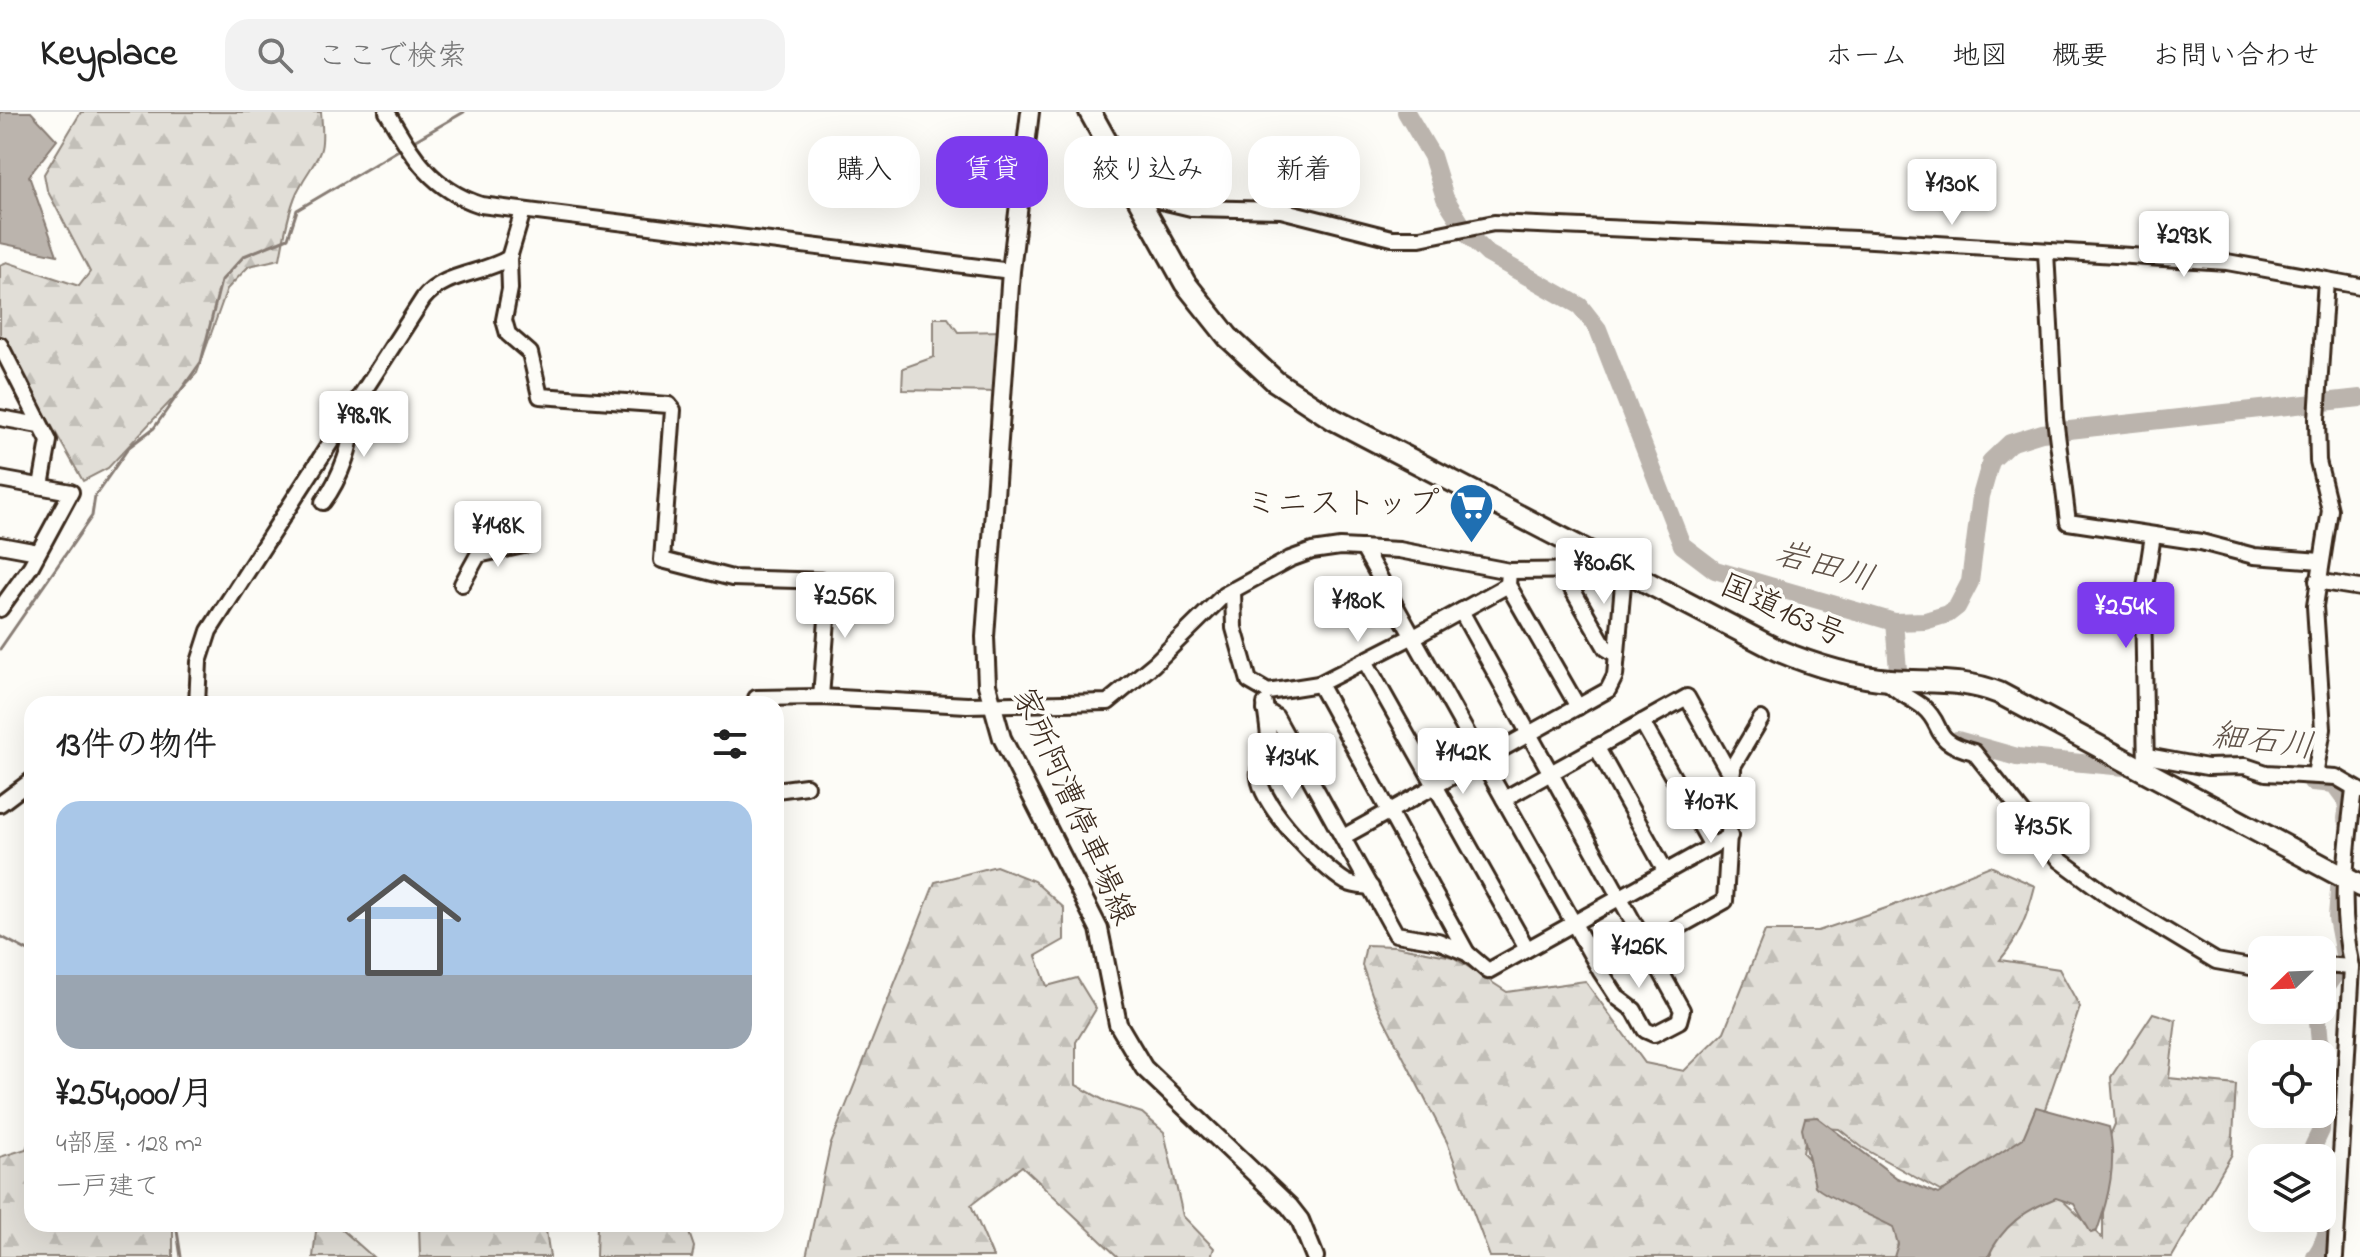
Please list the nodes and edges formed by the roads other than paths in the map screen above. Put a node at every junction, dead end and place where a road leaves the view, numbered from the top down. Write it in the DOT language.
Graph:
graph roads {
  1 [pos="387,112"];
  2 [pos="1030,112"];
  3 [pos="1090,112"];
  4 [pos="1103,136"];
  5 [pos="1143,208"];
  6 [pos="1191,208"];
  7 [pos="523,211"];
  8 [pos="2046,252"];
  9 [pos="509,258"];
  10 [pos="1011,271"];
  11 [pos="2326,280"];
  12 [pos="2360,286"];
  13 [pos="0,345"];
  14 [pos="347,414"];
  15 [pos="0,418"];
  16 [pos="39,425"];
  17 [pos="0,479"];
  18 [pos="41,486"];
  19 [pos="323,502"];
  20 [pos="2153,535"];
  21 [pos="528,544"];
  22 [pos="0,545"];
  23 [pos="1363,548"];
  24 [pos="38,552"];
  25 [pos="2321,561"];
  26 [pos="1616,567"];
  27 [pos="1567,570"];
  28 [pos="1508,578"];
  29 [pos="2317,581"];
  30 [pos="462,584"];
  31 [pos="2360,588"];
  32 [pos="1233,590"];
  33 [pos="2,605"];
  34 [pos="1461,611"];
  35 [pos="1414,636"];
  36 [pos="1617,655"];
  37 [pos="1365,661"];
  38 [pos="1898,680"];
  39 [pos="1319,684"];
  40 [pos="1268,692"];
  41 [pos="198,696"];
  42 [pos="821,697"];
  43 [pos="784,698"];
  44 [pos="990,702"];
  45 [pos="1578,707"];
  46 [pos="1265,710"];
  47 [pos="1761,719"];
  48 [pos="1642,722"];
  49 [pos="1529,734"];
  50 [pos="1597,748"];
  51 [pos="1482,760"];
  52 [pos="2147,763"];
  53 [pos="1733,770"];
  54 [pos="1551,773"];
  55 [pos="2315,775"];
  56 [pos="24,786"];
  57 [pos="806,786"];
  58 [pos="1435,786"];
  59 [pos="784,789"];
  60 [pos="2357,790"];
  61 [pos="1504,799"];
  62 [pos="0,804"];
  63 [pos="1390,811"];
  64 [pos="1730,836"];
  65 [pos="1343,837"];
  66 [pos="1712,846"];
  67 [pos="1666,872"];
  68 [pos="2345,879"];
  69 [pos="1371,887"];
  70 [pos="1620,897"];
  71 [pos="1573,923"];
  72 [pos="1527,949"];
  73 [pos="1467,953"];
  74 [pos="2340,966"];
  75 [pos="2248,967"];
  76 [pos="1662,973"];
  77 [pos="1315,1257"];
  78 [pos="2335,1257"];
  1 -- 7 [label="street"];
  2 -- 10 [label="main road, 家所阿漕停車場線"];
  3 -- 4 [label="highway, 国道163号"];
  5 -- 26 [label="highway, 国道163号"];
  6 -- 8 [label="street"];
  7 -- 9 [label="street"];
  7 -- 10 [label="street"];
  8 -- 11 [label="street"];
  8 -- 20 [label="street"];
  9 -- 14 [label="street"];
  9 -- 42 [label="street"];
  10 -- 44 [label="main road, 家所阿漕停車場線"];
  11 -- 12 [label="street"];
  11 -- 25 [label="street"];
  13 -- 16 [label="street"];
  14 -- 19 [label="street"];
  14 -- 41 [label="street"];
  15 -- 16 [label="street"];
  16 -- 18 [label="street"];
  17 -- 18 [label="street"];
  18 -- 24 [label="street"];
  20 -- 25 [label="street"];
  20 -- 52 [label="street"];
  21 -- 30 [label="street"];
  22 -- 24 [label="street"];
  23 -- 28 [label="street"];
  23 -- 32 [label="street"];
  23 -- 35 [label="street"];
  24 -- 33 [label="street"];
  25 -- 29 [label="street"];
  26 -- 27 [label="street"];
  26 -- 36 [label="street"];
  26 -- 38 [label="highway, 国道163号"];
  27 -- 28 [label="street"];
  27 -- 36 [label="street"];
  28 -- 34 [label="street"];
  28 -- 45 [label="street"];
  29 -- 31 [label="street"];
  29 -- 55 [label="street"];
  32 -- 40 [label="street"];
  32 -- 44 [label="street"];
  34 -- 35 [label="street"];
  34 -- 49 [label="street"];
  35 -- 37 [label="street"];
  35 -- 51 [label="street"];
  36 -- 45 [label="street"];
  37 -- 39 [label="street"];
  37 -- 58 [label="street"];
  38 -- 52 [label="highway, 国道163号"];
  38 -- 75 [label="street"];
  39 -- 40 [label="street"];
  39 -- 63 [label="street"];
  40 -- 46 [label="street"];
  42 -- 43 [label="street"];
  42 -- 44 [label="street"];
  44 -- 77 [label="main road, 家所阿漕停車場線"];
  45 -- 49 [label="street"];
  46 -- 65 [label="street"];
  46 -- 69 [label="street"];
  47 -- 53 [label="street"];
  48 -- 50 [label="street"];
  48 -- 53 [label="street"];
  48 -- 66 [label="street"];
  49 -- 51 [label="street"];
  49 -- 54 [label="street"];
  50 -- 54 [label="street"];
  50 -- 67 [label="street"];
  51 -- 58 [label="street"];
  51 -- 61 [label="street"];
  52 -- 55 [label="street"];
  52 -- 68 [label="highway, 国道163号"];
  53 -- 64 [label="street"];
  54 -- 61 [label="street"];
  54 -- 70 [label="street"];
  55 -- 60 [label="street"];
  56 -- 62 [label="street"];
  57 -- 59 [label="street"];
  58 -- 63 [label="street"];
  58 -- 72 [label="street"];
  60 -- 68 [label="street"];
  61 -- 71 [label="street"];
  63 -- 65 [label="street"];
  63 -- 73 [label="street"];
  64 -- 66 [label="street"];
  64 -- 76 [label="street"];
  65 -- 69 [label="street"];
  66 -- 67 [label="street"];
  67 -- 70 [label="street"];
  68 -- 74 [label="street"];
  69 -- 73 [label="street"];
  70 -- 71 [label="street"];
  70 -- 76 [label="street"];
  71 -- 72 [label="street"];
  71 -- 76 [label="street"];
  72 -- 73 [label="street"];
  74 -- 78 [label="street"];
}
